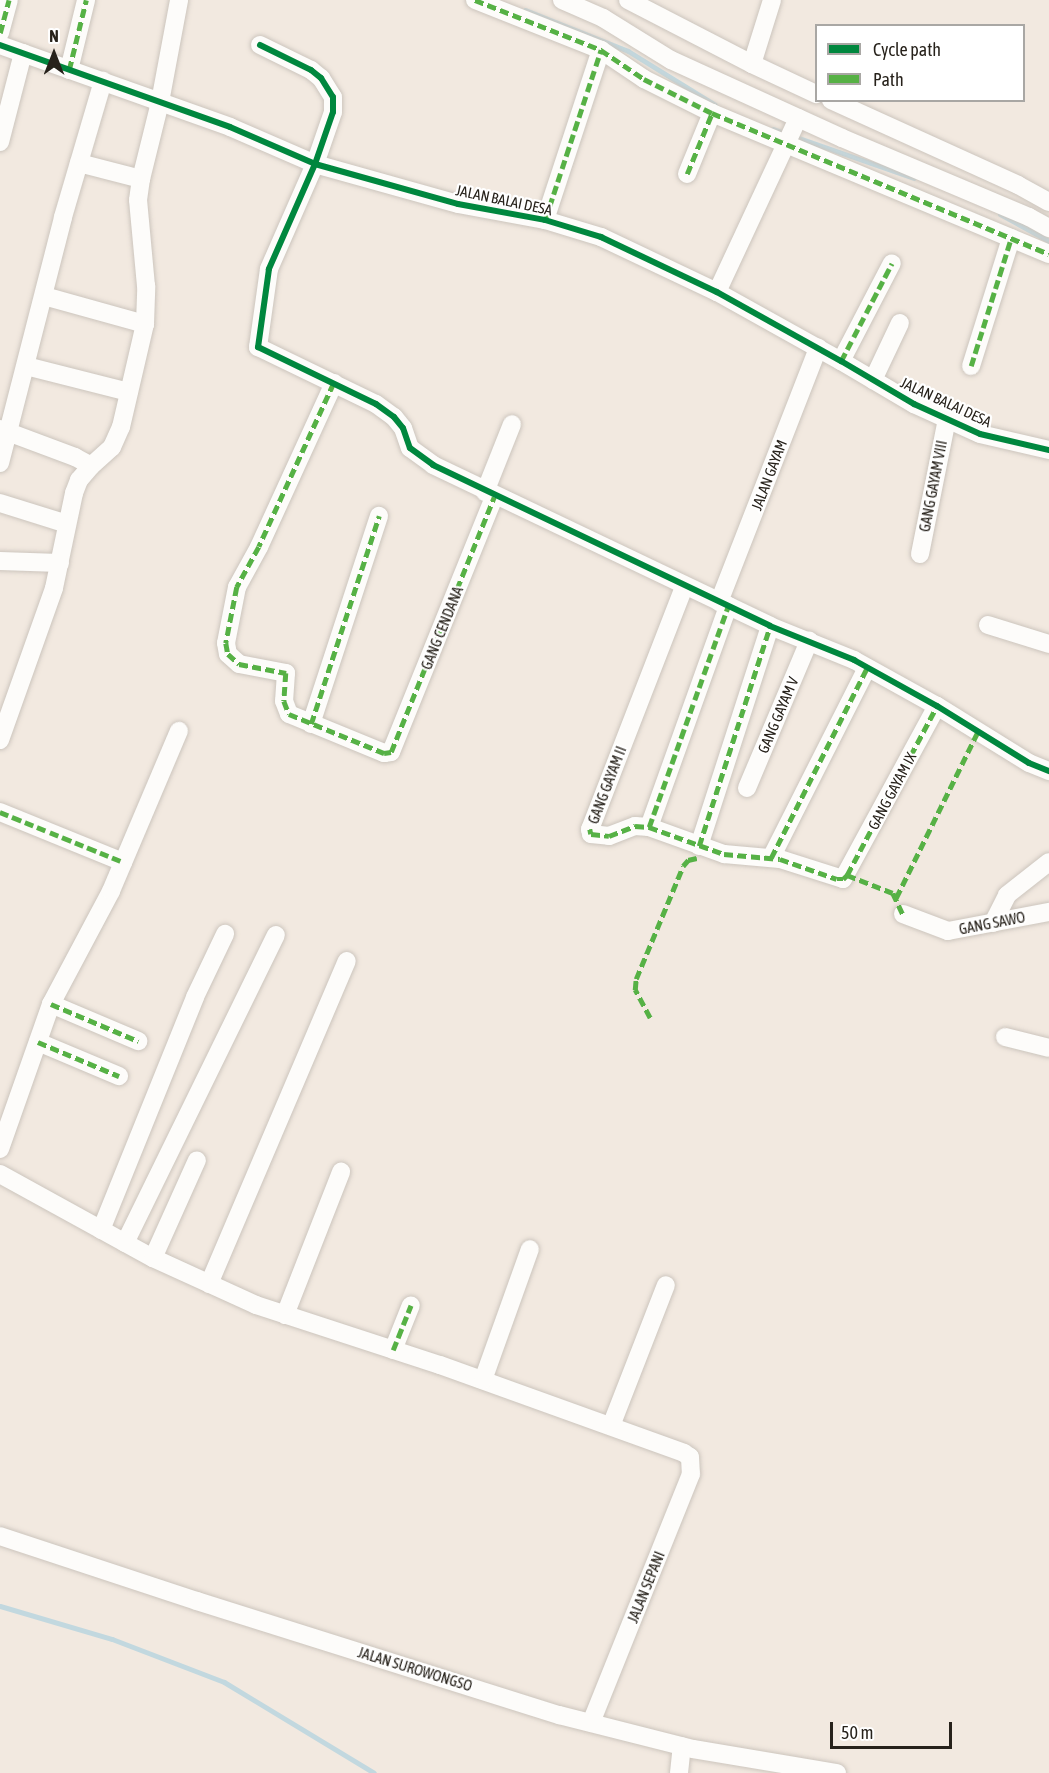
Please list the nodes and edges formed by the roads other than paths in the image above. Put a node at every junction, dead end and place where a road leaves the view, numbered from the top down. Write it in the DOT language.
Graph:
graph roads {
  1 [pos="9,0"];
  2 [pos="86,0"];
  3 [pos="179,0"];
  4 [pos="475,0"];
  5 [pos="562,0"];
  6 [pos="628,0"];
  7 [pos="772,0"];
  8 [pos="650,5"];
  9 [pos="0,33"];
  10 [pos="0,45"];
  11 [pos="260,45"];
  12 [pos="601,50"];
  13 [pos="23,53"];
  14 [pos="752,64"];
  15 [pos="69,70"];
  16 [pos="103,81"];
  17 [pos="815,94"];
  18 [pos="160,102"];
  19 [pos="835,102"];
  20 [pos="712,113"];
  21 [pos="792,131"];
  22 [pos="0,142"];
  23 [pos="79,163"];
  24 [pos="315,164"];
  25 [pos="687,174"];
  26 [pos="141,179"];
  27 [pos="1049,202"];
  28 [pos="545,220"];
  29 [pos="1011,238"];
  30 [pos="1046,240"];
  31 [pos="892,263"];
  32 [pos="717,292"];
  33 [pos="44,296"];
  34 [pos="900,323"];
  35 [pos="145,324"];
  36 [pos="818,348"];
  37 [pos="841,361"];
  38 [pos="26,366"];
  39 [pos="972,366"];
  40 [pos="873,380"];
  41 [pos="334,383"];
  42 [pos="129,392"];
  43 [pos="947,419"];
  44 [pos="512,424"];
  45 [pos="5,430"];
  46 [pos="1049,450"];
  47 [pos="0,463"];
  48 [pos="91,466"];
  49 [pos="490,495"];
  50 [pos="0,503"];
  51 [pos="379,516"];
  52 [pos="67,525"];
  53 [pos="920,554"];
  54 [pos="0,561"];
  55 [pos="60,563"];
  56 [pos="684,586"];
  57 [pos="724,604"];
  58 [pos="988,625"];
  59 [pos="770,626"];
  60 [pos="809,641"];
  61 [pos="1049,644"];
  62 [pos="867,668"];
  63 [pos="937,706"];
  64 [pos="311,723"];
  65 [pos="178,731"];
  66 [pos="0,740"];
  67 [pos="1049,771"];
  68 [pos="747,788"];
  69 [pos="0,812"];
  70 [pos="649,827"];
  71 [pos="699,846"];
  72 [pos="771,858"];
  73 [pos="123,862"];
  74 [pos="1049,862"];
  75 [pos="1049,912"];
  76 [pos="903,914"];
  77 [pos="993,923"];
  78 [pos="225,934"];
  79 [pos="276,935"];
  80 [pos="347,961"];
  81 [pos="51,1004"];
  82 [pos="1005,1037"];
  83 [pos="138,1041"];
  84 [pos="38,1042"];
  85 [pos="1049,1048"];
  86 [pos="119,1076"];
  87 [pos="0,1149"];
  88 [pos="197,1160"];
  89 [pos="340,1172"];
  90 [pos="0,1174"];
  91 [pos="101,1230"];
  92 [pos="125,1243"];
  93 [pos="530,1249"];
  94 [pos="153,1258"];
  95 [pos="209,1284"];
  96 [pos="666,1286"];
  97 [pos="411,1305"];
  98 [pos="285,1315"];
  99 [pos="393,1350"];
  100 [pos="483,1380"];
  101 [pos="611,1426"];
  102 [pos="0,1536"];
  103 [pos="591,1723"];
  104 [pos="682,1746"];
  105 [pos="679,1773"];
  106 [pos="837,1773"];
  1 -- 9 [label="street"];
  2 -- 15 [label="street"];
  3 -- 18 [label="street"];
  4 -- 12 [label="street"];
  5 -- 21 [label="street"];
  6 -- 8 [label="street"];
  7 -- 14 [label="street"];
  8 -- 14 [label="street"];
  10 -- 13 [label="street, JALAN BALAI DESA"];
  11 -- 24 [label="street"];
  12 -- 20 [label="street"];
  12 -- 28 [label="street"];
  13 -- 15 [label="street, JALAN BALAI DESA"];
  13 -- 22 [label="street"];
  14 -- 17 [label="street"];
  15 -- 16 [label="street, JALAN BALAI DESA"];
  16 -- 18 [label="street, JALAN BALAI DESA"];
  16 -- 23 [label="street"];
  18 -- 24 [label="street, JALAN BALAI DESA"];
  18 -- 26 [label="street"];
  19 -- 27 [label="street"];
  20 -- 21 [label="street"];
  20 -- 25 [label="street"];
  21 -- 29 [label="street"];
  21 -- 30 [label="street"];
  21 -- 32 [label="street"];
  23 -- 26 [label="street"];
  23 -- 33 [label="street"];
  24 -- 28 [label="street, JALAN BALAI DESA"];
  24 -- 41 [label="street"];
  26 -- 35 [label="street"];
  28 -- 32 [label="street, JALAN BALAI DESA"];
  29 -- 30 [label="street"];
  29 -- 39 [label="street"];
  31 -- 37 [label="street"];
  32 -- 36 [label="street, JALAN BALAI DESA"];
  33 -- 35 [label="street"];
  33 -- 38 [label="street"];
  34 -- 40 [label="street"];
  35 -- 42 [label="street"];
  36 -- 37 [label="street, JALAN BALAI DESA"];
  36 -- 57 [label="street, JALAN GAYAM"];
  37 -- 40 [label="street, JALAN BALAI DESA"];
  38 -- 42 [label="street"];
  38 -- 45 [label="street"];
  40 -- 43 [label="street, JALAN BALAI DESA"];
  41 -- 49 [label="street"];
  41 -- 64 [label="street"];
  42 -- 48 [label="street"];
  43 -- 46 [label="street, JALAN BALAI DESA"];
  43 -- 53 [label="street, GANG GAYAM VIII"];
  44 -- 49 [label="street, GANG CENDANA"];
  45 -- 47 [label="street"];
  45 -- 48 [label="street"];
  48 -- 52 [label="street"];
  49 -- 56 [label="street"];
  49 -- 64 [label="street, GANG CENDANA"];
  50 -- 52 [label="street"];
  51 -- 64 [label="street"];
  52 -- 55 [label="street"];
  54 -- 55 [label="street"];
  55 -- 66 [label="street"];
  56 -- 57 [label="street"];
  56 -- 70 [label="street, GANG GAYAM II"];
  57 -- 59 [label="street"];
  57 -- 70 [label="street, JALAN GAYAM"];
  58 -- 61 [label="street"];
  59 -- 60 [label="street"];
  59 -- 71 [label="street"];
  60 -- 62 [label="street"];
  60 -- 68 [label="street, GANG GAYAM V"];
  62 -- 63 [label="street"];
  62 -- 72 [label="street"];
  63 -- 67 [label="street"];
  63 -- 72 [label="street, GANG GAYAM IX"];
  65 -- 73 [label="street"];
  69 -- 73 [label="street"];
  70 -- 71 [label="street"];
  71 -- 72 [label="street"];
  73 -- 81 [label="street"];
  74 -- 77 [label="street"];
  75 -- 77 [label="street, GANG SAWO"];
  76 -- 77 [label="street, GANG SAWO"];
  78 -- 91 [label="street"];
  79 -- 92 [label="street"];
  80 -- 95 [label="street"];
  81 -- 83 [label="street"];
  81 -- 84 [label="street"];
  82 -- 85 [label="street"];
  84 -- 86 [label="street"];
  84 -- 87 [label="street"];
  88 -- 94 [label="street"];
  89 -- 98 [label="street"];
  90 -- 91 [label="street"];
  91 -- 92 [label="street"];
  92 -- 94 [label="street"];
  93 -- 100 [label="street"];
  94 -- 95 [label="street"];
  95 -- 98 [label="street"];
  96 -- 101 [label="street"];
  97 -- 99 [label="street"];
  98 -- 99 [label="street"];
  99 -- 100 [label="street"];
  100 -- 101 [label="street"];
  101 -- 103 [label="street, JALAN SEPANI"];
  102 -- 103 [label="street, JALAN SUROWONGSO"];
  103 -- 104 [label="street, JALAN SUROWONGSO"];
  104 -- 105 [label="street"];
  104 -- 106 [label="street, JALAN SUROWONGSO"];
}
